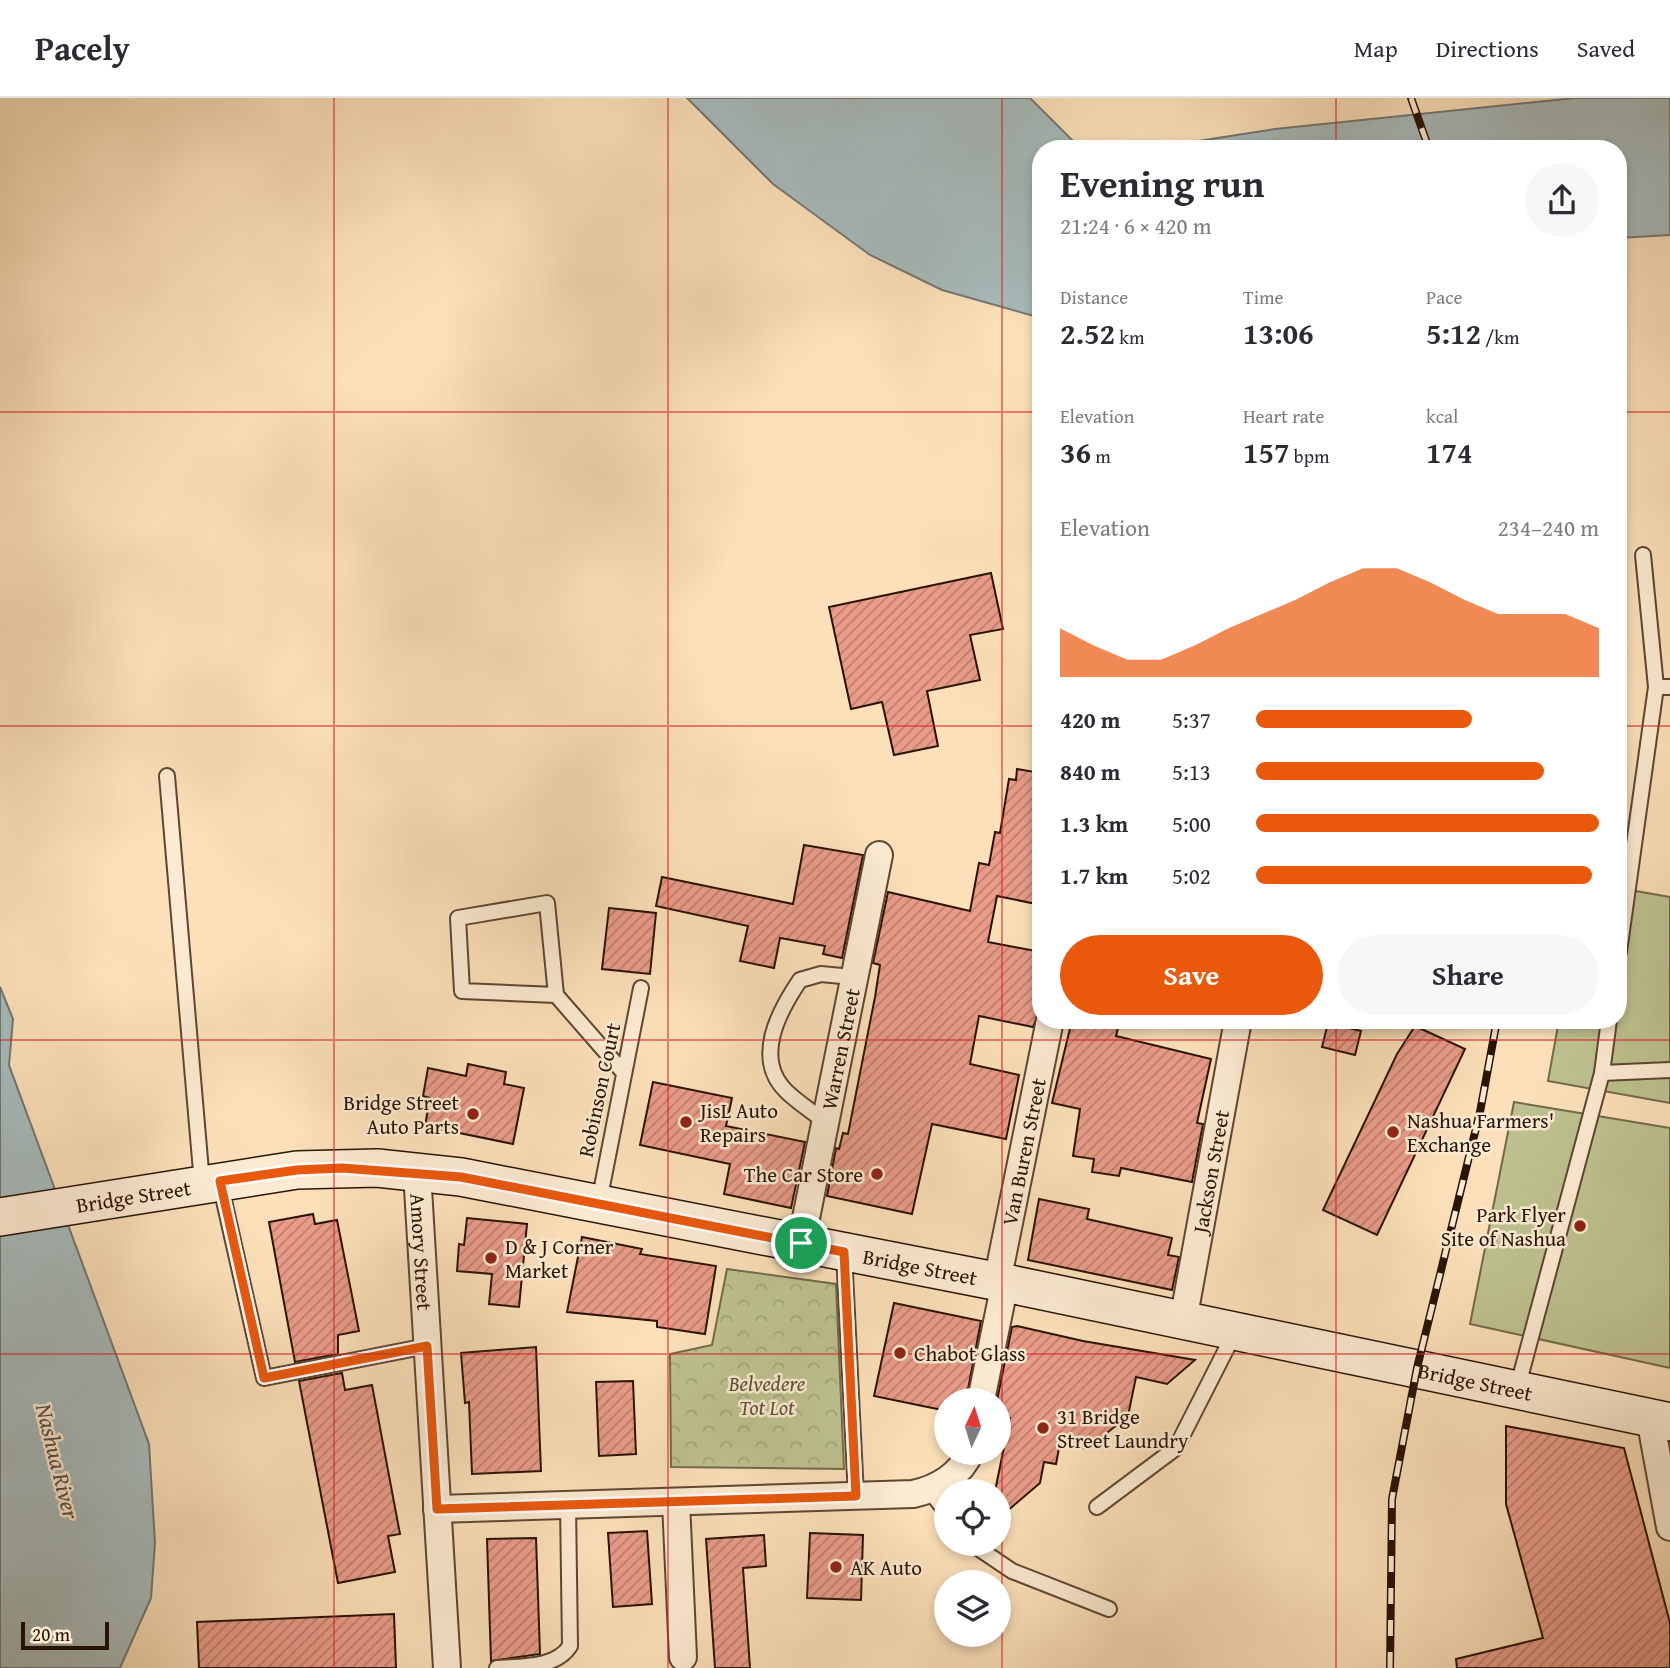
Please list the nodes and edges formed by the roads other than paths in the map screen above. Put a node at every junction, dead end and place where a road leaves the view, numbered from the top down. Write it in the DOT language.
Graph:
graph roads {
  1 [pos="1643,555"];
  2 [pos="1663,687"];
  3 [pos="167,776"];
  4 [pos="879,855"];
  5 [pos="1627,904"];
  6 [pos="852,977"];
  7 [pos="641,988"];
  8 [pos="556,995"];
  9 [pos="1048,1029"];
  10 [pos="1236,1029"];
  11 [pos="1608,1029"];
  12 [pos="1670,1070"];
  13 [pos="624,1073"];
  14 [pos="1602,1073"];
  15 [pos="825,1122"];
  16 [pos="417,1172"];
  17 [pos="211,1183"];
  18 [pos="599,1202"];
  19 [pos="0,1217"];
  20 [pos="801,1243"];
  21 [pos="844,1252"];
  22 [pos="1001,1283"];
  23 [pos="1182,1321"];
  24 [pos="1235,1331"];
  25 [pos="427,1346"];
  26 [pos="983,1388"];
  27 [pos="1517,1391"];
  28 [pos="1660,1420"];
  29 [pos="964,1465"];
  30 [pos="929,1490"];
  31 [pos="856,1496"];
  32 [pos="934,1496"];
  33 [pos="676,1502"];
  34 [pos="568,1505"];
  35 [pos="1097,1507"];
  36 [pos="437,1509"];
  37 [pos="1670,1527"];
  38 [pos="990,1556"];
  39 [pos="1109,1609"];
  40 [pos="683,1657"];
  41 [pos="447,1668"];
  42 [pos="497,1668"];
  1 -- 2 [label="lane"];
  2 -- 5 [label="lane"];
  3 -- 17 [label="lane"];
  4 -- 6 [label="street, Warren Street"];
  6 -- 15 [label="street, Warren Street"];
  6 -- 15 [label="lane"];
  7 -- 13 [label="lane, Robinson Court"];
  8 -- 8 [label="lane"];
  8 -- 13 [label="lane"];
  9 -- 22 [label="street, Van Buren Street"];
  10 -- 23 [label="street, Jackson Street"];
  11 -- 14 [label="lane"];
  12 -- 14 [label="lane"];
  13 -- 18 [label="lane, Robinson Court"];
  14 -- 27 [label="lane"];
  15 -- 20 [label="street, Warren Street"];
  16 -- 17 [label="street, Bridge Street"];
  16 -- 18 [label="street, Bridge Street"];
  16 -- 25 [label="street, Amory Street"];
  17 -- 19 [label="street, Bridge Street"];
  17 -- 25 [label="lane"];
  18 -- 20 [label="street, Bridge Street"];
  20 -- 21 [label="street, Bridge Street"];
  21 -- 22 [label="street, Bridge Street"];
  21 -- 31 [label="lane"];
  22 -- 23 [label="street, Bridge Street"];
  22 -- 26 [label="street, Van Buren Street"];
  23 -- 24 [label="street, Bridge Street"];
  24 -- 27 [label="street, Bridge Street"];
  24 -- 35 [label="lane"];
  25 -- 36 [label="street, Amory Street"];
  27 -- 28 [label="street, Bridge Street"];
  28 -- 37 [label="street"];
  29 -- 30 [label="street"];
  30 -- 31 [label="street"];
  30 -- 32 [label="lane"];
  31 -- 33 [label="street"];
  33 -- 34 [label="street"];
  33 -- 40 [label="street"];
  34 -- 36 [label="street"];
  34 -- 42 [label="lane"];
  36 -- 41 [label="street, Amory Street"];
  38 -- 39 [label="lane"];
}
